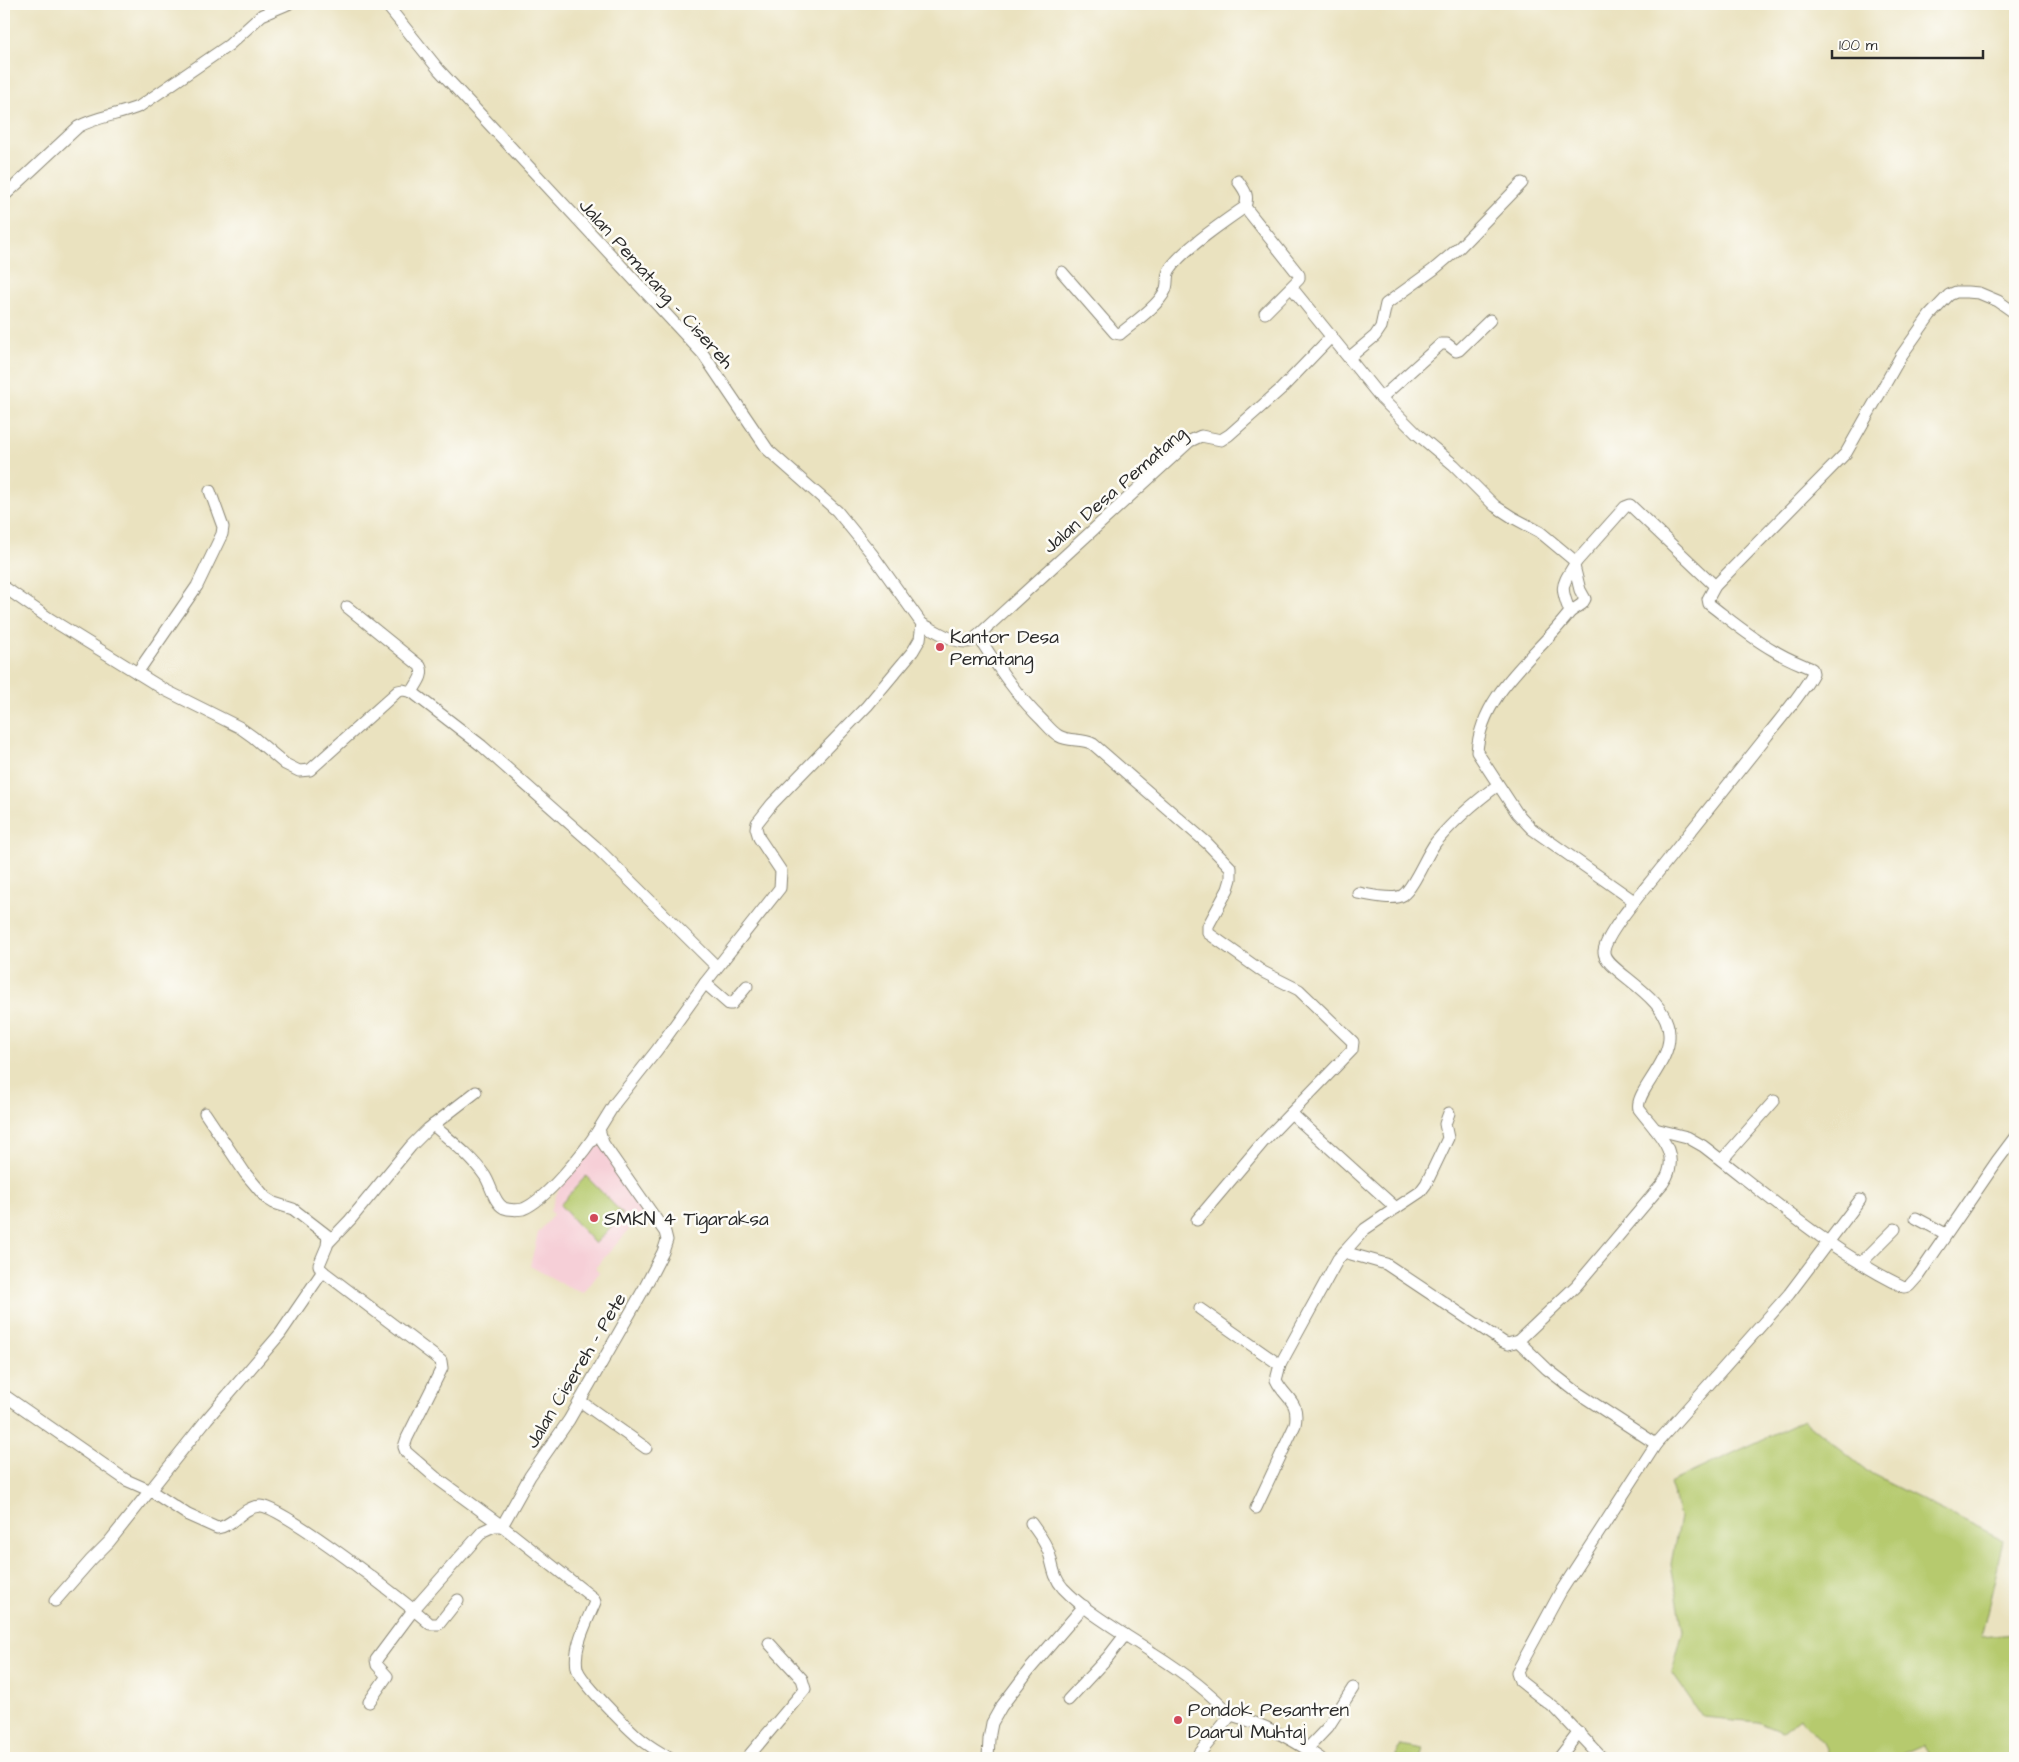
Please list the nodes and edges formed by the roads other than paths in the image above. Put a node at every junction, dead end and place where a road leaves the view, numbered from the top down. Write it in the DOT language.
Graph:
graph roads {
  1 [pos="288,4"];
  2 [pos="386,4"];
  3 [pos="1238,181"];
  4 [pos="1522,183"];
  5 [pos="4,196"];
  6 [pos="1245,207"];
  7 [pos="1062,272"];
  8 [pos="1292,288"];
  9 [pos="1265,313"];
  10 [pos="2015,313"];
  11 [pos="1490,320"];
  12 [pos="1332,336"];
  13 [pos="1350,358"];
  14 [pos="1382,398"];
  15 [pos="210,491"];
  16 [pos="1575,564"];
  17 [pos="1714,586"];
  18 [pos="4,587"];
  19 [pos="347,606"];
  20 [pos="1570,612"];
  21 [pos="922,624"];
  22 [pos="978,636"];
  23 [pos="138,673"];
  24 [pos="412,692"];
  25 [pos="1498,785"];
  26 [pos="1358,893"];
  27 [pos="1634,901"];
  28 [pos="717,967"];
  29 [pos="705,982"];
  30 [pos="747,986"];
  31 [pos="476,1092"];
  32 [pos="1774,1101"];
  33 [pos="205,1113"];
  34 [pos="1290,1113"];
  35 [pos="1448,1113"];
  36 [pos="433,1125"];
  37 [pos="1655,1128"];
  38 [pos="599,1129"];
  39 [pos="2015,1138"];
  40 [pos="1722,1160"];
  41 [pos="1860,1200"];
  42 [pos="1396,1208"];
  43 [pos="1916,1218"];
  44 [pos="1197,1220"];
  45 [pos="1895,1229"];
  46 [pos="1946,1234"];
  47 [pos="1829,1242"];
  48 [pos="328,1243"];
  49 [pos="1344,1252"];
  50 [pos="1861,1263"];
  51 [pos="323,1272"];
  52 [pos="1200,1310"];
  53 [pos="1518,1341"];
  54 [pos="1280,1365"];
  55 [pos="4,1395"];
  56 [pos="580,1401"];
  57 [pos="1656,1444"];
  58 [pos="646,1448"];
  59 [pos="151,1491"];
  60 [pos="1256,1508"];
  61 [pos="1031,1523"];
  62 [pos="502,1526"];
  63 [pos="458,1600"];
  64 [pos="56,1601"];
  65 [pos="1084,1606"];
  66 [pos="414,1609"];
  67 [pos="1125,1635"];
  68 [pos="769,1643"];
  69 [pos="1353,1688"];
  70 [pos="1068,1700"];
  71 [pos="369,1702"];
  72 [pos="1231,1715"];
  73 [pos="1579,1732"];
  74 [pos="1307,1749"];
  75 [pos="669,1758"];
  76 [pos="747,1758"];
  77 [pos="988,1758"];
  78 [pos="1196,1758"];
  79 [pos="1320,1758"];
  80 [pos="1559,1758"];
  81 [pos="1602,1758"];
  1 -- 5 [label="street"];
  2 -- 21 [label="street, Jalan Pematang - Cisereh"];
  3 -- 6 [label="street"];
  4 -- 13 [label="street"];
  6 -- 7 [label="street"];
  6 -- 8 [label="street"];
  8 -- 9 [label="street"];
  8 -- 12 [label="street"];
  10 -- 17 [label="street"];
  11 -- 14 [label="street"];
  12 -- 13 [label="street"];
  12 -- 22 [label="street, Jalan Desa Pematang"];
  13 -- 14 [label="street"];
  14 -- 16 [label="street"];
  15 -- 23 [label="street"];
  16 -- 17 [label="street"];
  16 -- 20 [label="street"];
  16 -- 20 [label="street"];
  17 -- 27 [label="street"];
  18 -- 23 [label="street"];
  19 -- 24 [label="street"];
  20 -- 25 [label="street"];
  21 -- 22 [label="street"];
  21 -- 28 [label="street"];
  22 -- 34 [label="street"];
  23 -- 24 [label="street"];
  24 -- 28 [label="street"];
  25 -- 26 [label="street"];
  25 -- 27 [label="street"];
  27 -- 37 [label="street"];
  28 -- 29 [label="street"];
  29 -- 30 [label="street"];
  29 -- 38 [label="street"];
  31 -- 36 [label="street"];
  32 -- 40 [label="street"];
  33 -- 48 [label="street"];
  34 -- 42 [label="street"];
  34 -- 44 [label="street"];
  35 -- 42 [label="street"];
  36 -- 38 [label="street"];
  36 -- 48 [label="street"];
  37 -- 40 [label="street"];
  37 -- 53 [label="street"];
  38 -- 56 [label="street, Jalan Cisereh - Pete"];
  39 -- 46 [label="street"];
  40 -- 47 [label="street"];
  41 -- 47 [label="street"];
  42 -- 49 [label="street"];
  43 -- 46 [label="street"];
  45 -- 50 [label="street"];
  46 -- 50 [label="street"];
  47 -- 50 [label="street"];
  47 -- 57 [label="street"];
  48 -- 51 [label="street"];
  49 -- 53 [label="street"];
  49 -- 54 [label="street"];
  51 -- 59 [label="street"];
  51 -- 62 [label="street"];
  52 -- 54 [label="street"];
  53 -- 57 [label="street"];
  54 -- 60 [label="street"];
  55 -- 59 [label="street"];
  56 -- 58 [label="street"];
  56 -- 62 [label="street, Jalan Cisereh - Pete"];
  57 -- 73 [label="street"];
  59 -- 64 [label="street"];
  59 -- 66 [label="street"];
  61 -- 65 [label="street"];
  62 -- 66 [label="street"];
  62 -- 75 [label="street"];
  63 -- 66 [label="street"];
  65 -- 67 [label="street"];
  65 -- 77 [label="street"];
  66 -- 71 [label="street"];
  67 -- 70 [label="street"];
  67 -- 72 [label="street"];
  68 -- 76 [label="street"];
  69 -- 74 [label="street"];
  72 -- 74 [label="street"];
  72 -- 78 [label="street"];
  73 -- 80 [label="street"];
  73 -- 81 [label="street"];
  74 -- 79 [label="street"];
}
